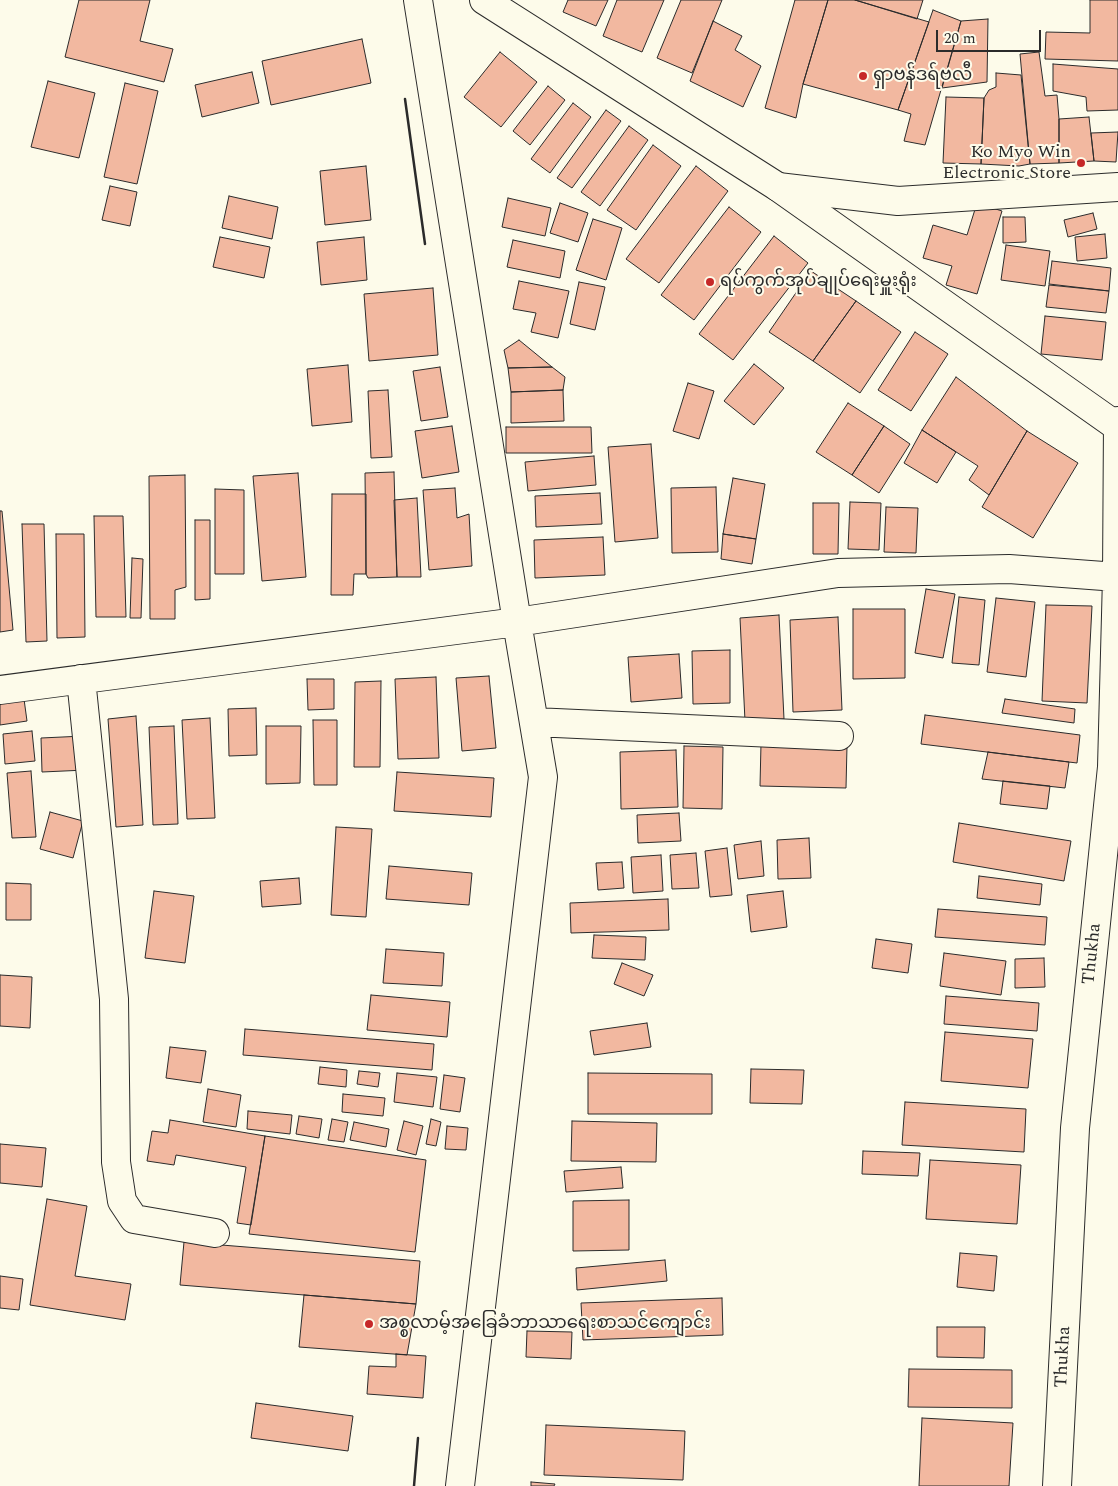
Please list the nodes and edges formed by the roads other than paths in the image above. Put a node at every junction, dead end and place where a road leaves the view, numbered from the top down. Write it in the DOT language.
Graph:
graph roads {
  1 [pos="418,0"];
  2 [pos="484,0"];
  3 [pos="778,187"];
  4 [pos="1118,187"];
  5 [pos="1118,425"];
  6 [pos="1117,577"];
  7 [pos="517,622"];
  8 [pos="81,679"];
  9 [pos="0,690"];
  10 [pos="534,722"];
  11 [pos="839,736"];
  12 [pos="215,1233"];
  13 [pos="460,1486"];
  14 [pos="1057,1486"];
  1 -- 7 [label="street"];
  2 -- 3 [label="street"];
  3 -- 4 [label="street"];
  3 -- 5 [label="street"];
  5 -- 6 [label="street, Thukha"];
  6 -- 7 [label="street"];
  6 -- 14 [label="street, Thukha"];
  7 -- 8 [label="street"];
  7 -- 10 [label="street"];
  8 -- 9 [label="street"];
  8 -- 12 [label="street"];
  10 -- 11 [label="street"];
  10 -- 13 [label="street"];
}
